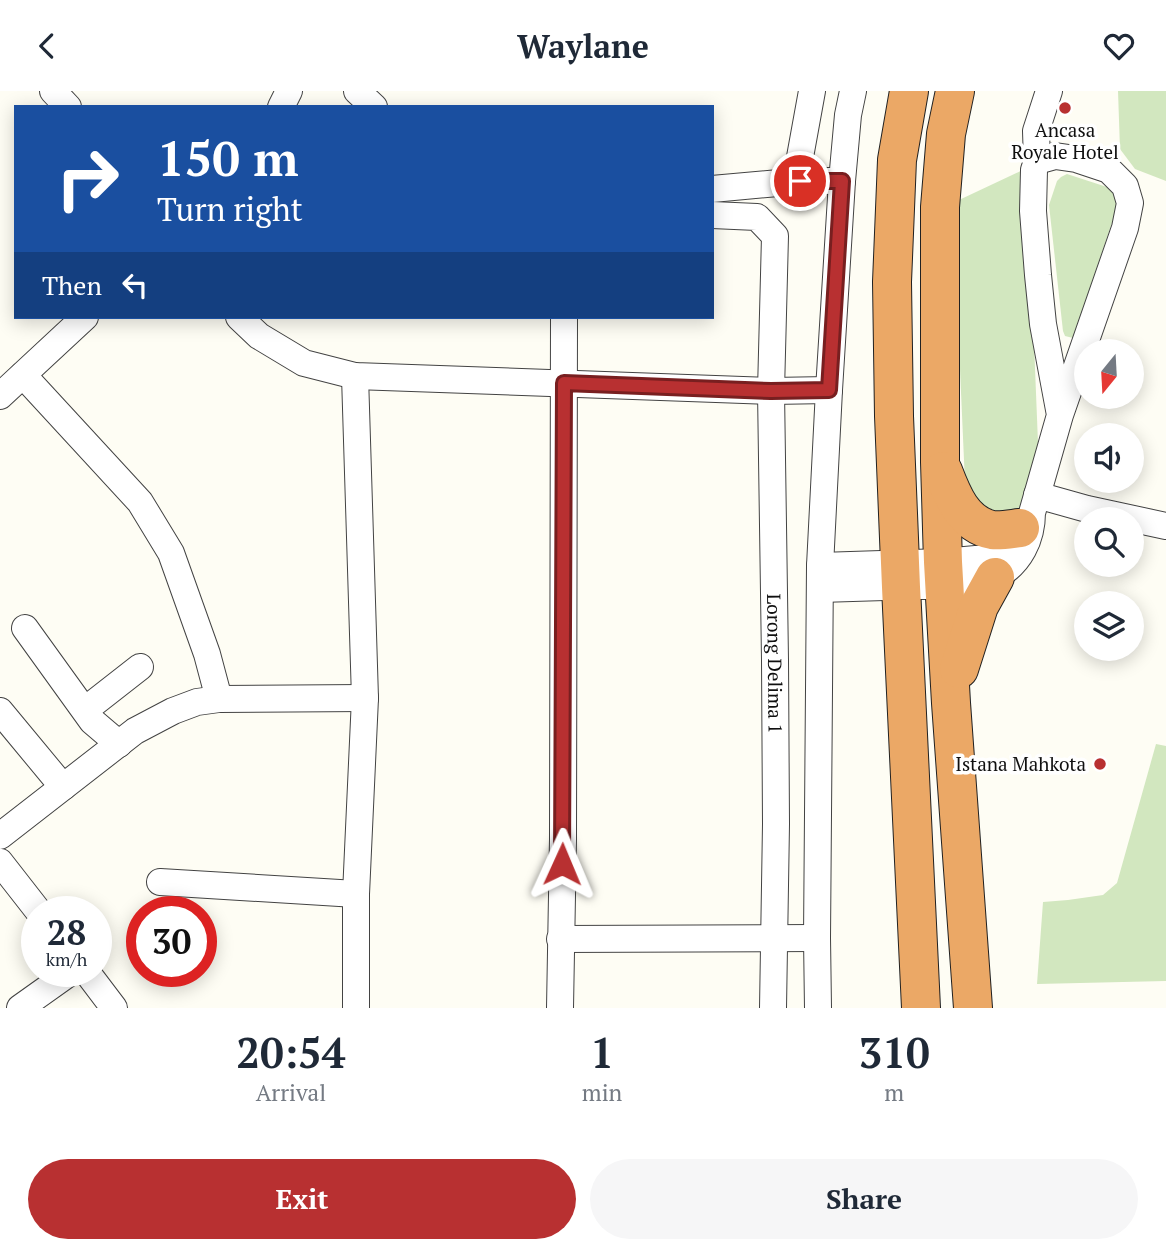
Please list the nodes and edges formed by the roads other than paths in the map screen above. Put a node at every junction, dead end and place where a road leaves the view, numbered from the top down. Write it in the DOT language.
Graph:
graph roads {
  1 [pos="53,91"];
  2 [pos="356,91"];
  3 [pos="811,91"];
  4 [pos="853,91"];
  5 [pos="909,91"];
  6 [pos="955,91"];
  7 [pos="1049,91"];
  8 [pos="66,105"];
  9 [pos="372,105"];
  10 [pos="1037,161"];
  11 [pos="800,181"];
  12 [pos="842,181"];
  13 [pos="714,189"];
  14 [pos="714,215"];
  15 [pos="83,319"];
  16 [pos="241,319"];
  17 [pos="564,319"];
  18 [pos="23,375"];
  19 [pos="355,376"];
  20 [pos="564,383"];
  21 [pos="829,390"];
  22 [pos="771,391"];
  23 [pos="0,396"];
  24 [pos="1060,415"];
  25 [pos="940,462"];
  26 [pos="1030,512"];
  27 [pos="1166,526"];
  28 [pos="944,574"];
  29 [pos="900,575"];
  30 [pos="820,577"];
  31 [pos="995,577"];
  32 [pos="25,628"];
  33 [pos="140,667"];
  34 [pos="365,698"];
  35 [pos="219,699"];
  36 [pos="951,703"];
  37 [pos="85,710"];
  38 [pos="0,711"];
  39 [pos="119,744"];
  40 [pos="63,787"];
  41 [pos="0,836"];
  42 [pos="0,862"];
  43 [pos="160,882"];
  44 [pos="356,894"];
  45 [pos="27,896"];
  46 [pos="775,937"];
  47 [pos="817,938"];
  48 [pos="560,939"];
  49 [pos="50,987"];
  50 [pos="98,987"];
  51 [pos="20,1008"];
  52 [pos="114,1008"];
  53 [pos="356,1008"];
  54 [pos="560,1008"];
  55 [pos="774,1008"];
  56 [pos="818,1008"];
  57 [pos="922,1008"];
  58 [pos="973,1008"];
  1 -- 8 [label="street"];
  2 -- 9 [label="street"];
  3 -- 11 [label="street"];
  4 -- 12 [label="street"];
  5 -- 29 [label="highway"];
  6 -- 25 [label="highway"];
  7 -- 10 [label="street"];
  10 -- 24 [label="street"];
  10 -- 24 [label="street"];
  11 -- 12 [label="street"];
  11 -- 13 [label="street"];
  12 -- 21 [label="street"];
  14 -- 22 [label="street, Lorong Delima 1"];
  15 -- 18 [label="street"];
  16 -- 19 [label="street"];
  17 -- 20 [label="street"];
  18 -- 23 [label="street"];
  18 -- 35 [label="street"];
  19 -- 20 [label="street"];
  19 -- 34 [label="street"];
  20 -- 22 [label="street"];
  20 -- 48 [label="street"];
  21 -- 22 [label="street"];
  21 -- 30 [label="street"];
  22 -- 46 [label="street, Lorong Delima 1"];
  24 -- 26 [label="street"];
  25 -- 26 [label="highway"];
  25 -- 28 [label="highway"];
  26 -- 27 [label="street"];
  26 -- 28 [label="street"];
  26 -- 31 [label="street"];
  28 -- 29 [label="street"];
  28 -- 31 [label="street"];
  28 -- 36 [label="highway"];
  29 -- 30 [label="street"];
  29 -- 57 [label="highway"];
  30 -- 47 [label="street"];
  31 -- 36 [label="highway"];
  32 -- 37 [label="street"];
  33 -- 37 [label="street"];
  34 -- 35 [label="street"];
  34 -- 44 [label="street"];
  35 -- 39 [label="street"];
  36 -- 58 [label="highway"];
  37 -- 39 [label="street"];
  38 -- 40 [label="street"];
  39 -- 40 [label="street"];
  40 -- 41 [label="street"];
  42 -- 45 [label="street"];
  43 -- 44 [label="street"];
  44 -- 53 [label="street"];
  46 -- 47 [label="street"];
  46 -- 48 [label="street"];
  46 -- 55 [label="street, Lorong Delima 1"];
  47 -- 56 [label="street"];
  48 -- 54 [label="street"];
  49 -- 51 [label="street"];
  50 -- 52 [label="street"];
}
